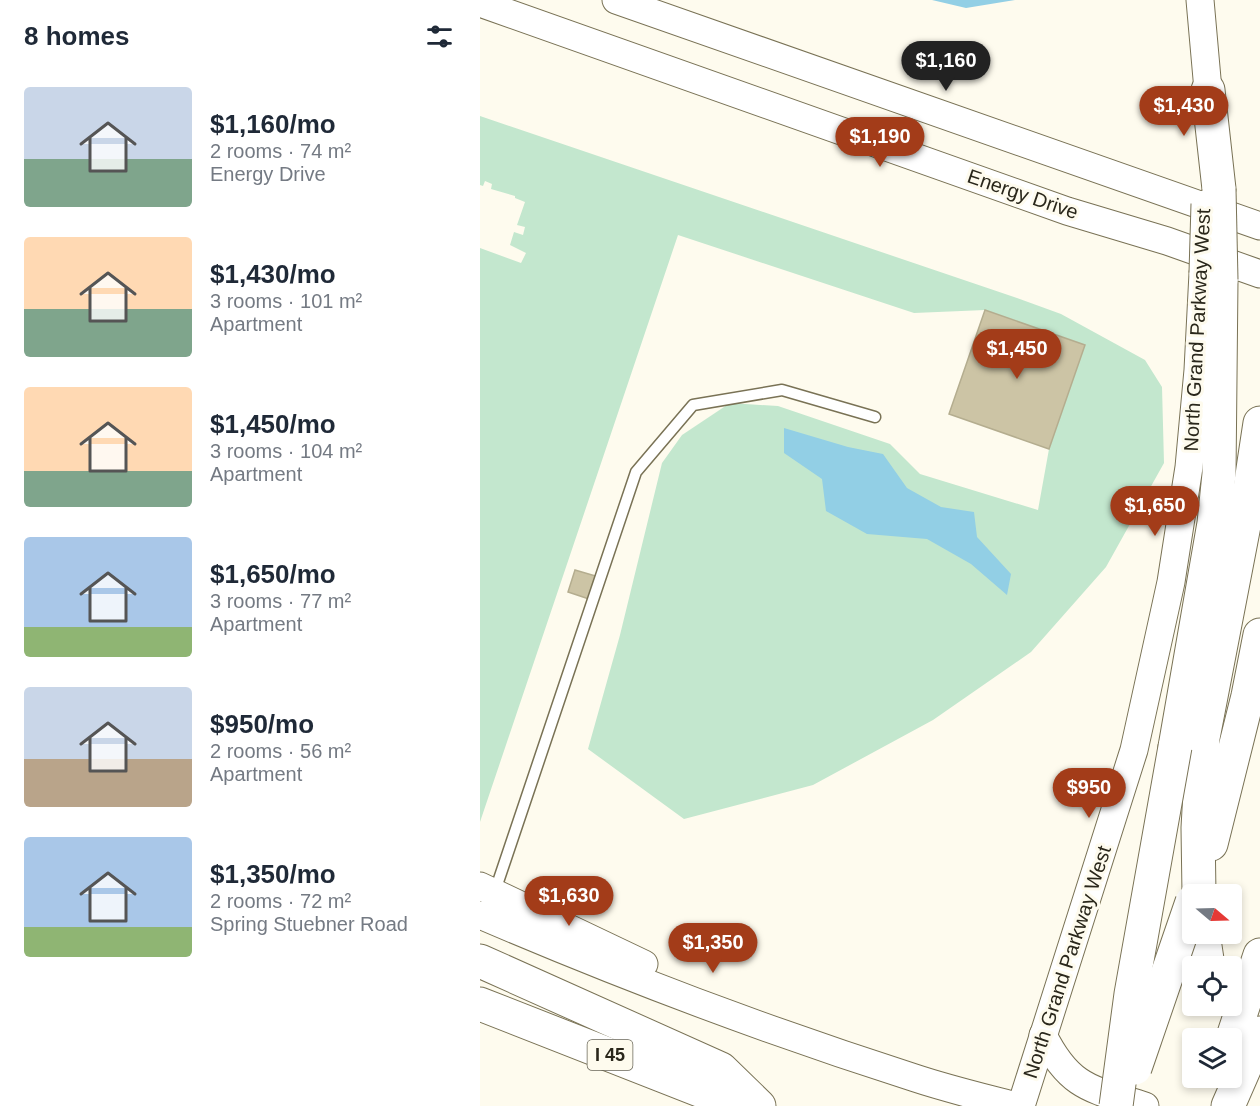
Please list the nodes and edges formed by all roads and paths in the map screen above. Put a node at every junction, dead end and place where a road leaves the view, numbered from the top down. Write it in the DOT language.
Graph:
graph roads {
  1 [pos="616,0"];
  2 [pos="1200,0"];
  3 [pos="480,3"];
  4 [pos="518,8"];
  5 [pos="1208,90"];
  6 [pos="1260,226"];
  7 [pos="1260,274"];
  8 [pos="1212,277"];
  9 [pos="874,417"];
  10 [pos="1260,423"];
  11 [pos="1260,635"];
  12 [pos="1197,884"];
  13 [pos="1200,884"];
  14 [pos="487,903"];
  15 [pos="1182,931"];
  16 [pos="1260,955"];
  17 [pos="480,961"];
  18 [pos="480,1004"];
  19 [pos="1236,1028"];
  20 [pos="1260,1033"];
  21 [pos="1043,1035"];
  22 [pos="1215,1088"];
  23 [pos="1241,1088"];
  24 [pos="964,1098"];
  25 [pos="740,1106"];
  26 [pos="759,1106"];
  27 [pos="1016,1106"];
  28 [pos="1021,1106"];
  29 [pos="1116,1106"];
  30 [pos="1122,1106"];
  31 [pos="1145,1106"];
  32 [pos="1209,1106"];
  33 [pos="1228,1106"];
  34 [pos="1247,1106"];
  1 -- 6 [label="main road"];
  2 -- 5 [label="main road"];
  3 -- 4 [label="main road, Energy Drive"];
  4 -- 7 [label="main road, Energy Drive"];
  5 -- 8 [label="highway, bridge"];
  8 -- 21 [label="main road, North Grand Parkway West"];
  8 -- 29 [label="highway, bridge"];
  9 -- 14 [label="lane"];
  10 -- 12 [label="highway"];
  11 -- 13 [label="highway"];
  14 -- 24 [label="main road"];
  15 -- 30 [label="highway, bridge"];
  16 -- 19 [label="highway"];
  17 -- 26 [label="highway"];
  18 -- 25 [label="highway, I 45"];
  20 -- 33 [label="highway"];
  21 -- 28 [label="main road, North Grand Parkway West"];
  21 -- 31 [label="main road"];
  22 -- 32 [label="highway"];
  23 -- 34 [label="highway"];
  24 -- 27 [label="main road"];
}
